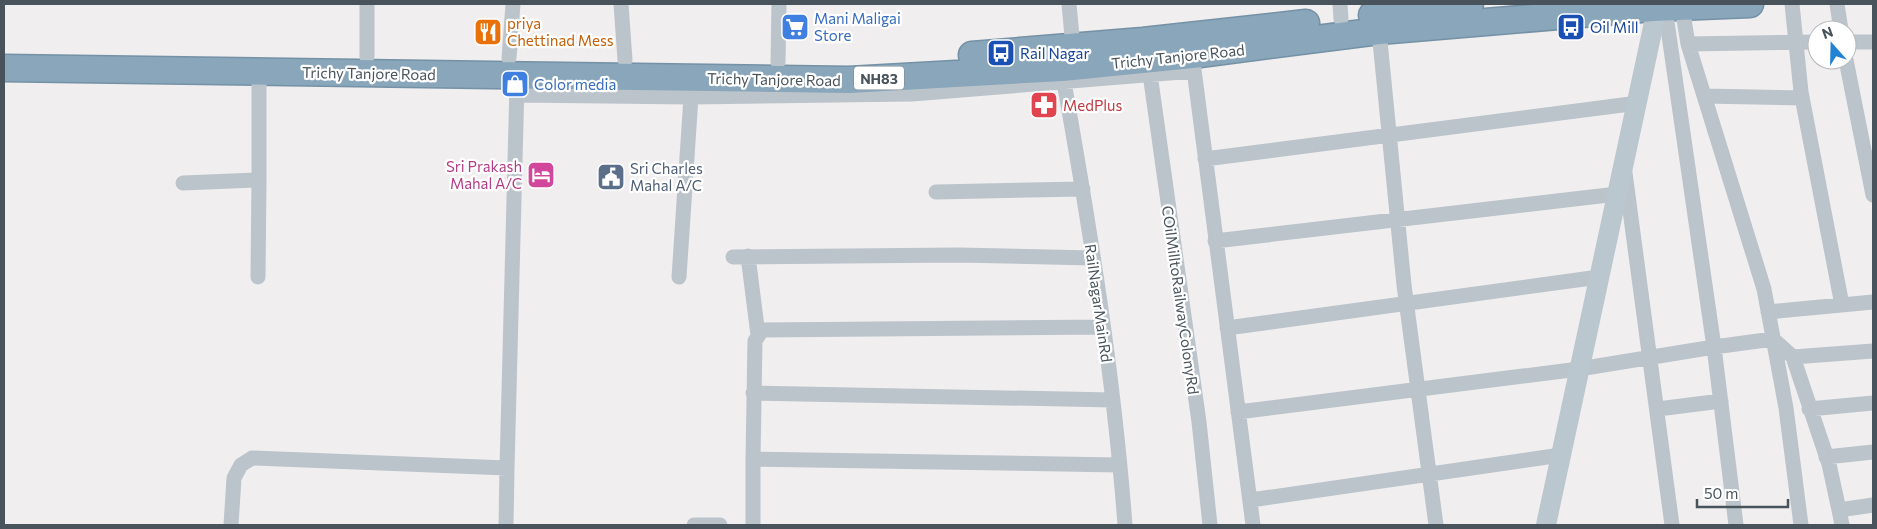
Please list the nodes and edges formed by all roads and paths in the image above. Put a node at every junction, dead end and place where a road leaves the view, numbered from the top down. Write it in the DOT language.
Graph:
graph roads {
  1 [pos="368,4"];
  2 [pos="513,4"];
  3 [pos="621,4"];
  4 [pos="779,4"];
  5 [pos="1069,4"];
  6 [pos="1470,4"];
  7 [pos="1750,4"];
  8 [pos="1792,4"];
  9 [pos="1837,4"];
  10 [pos="1415,6"];
  11 [pos="1666,6"];
  12 [pos="1340,11"];
  13 [pos="1839,20"];
  14 [pos="1379,31"];
  15 [pos="1796,42"];
  16 [pos="1807,42"];
  17 [pos="1857,42"];
  18 [pos="1873,42"];
  19 [pos="1688,44"];
  20 [pos="1073,47"];
  21 [pos="4,50"];
  22 [pos="368,57"];
  23 [pos="625,60"];
  24 [pos="778,62"];
  25 [pos="1193,63"];
  26 [pos="4,68"];
  27 [pos="1848,70"];
  28 [pos="259,72"];
  29 [pos="1150,74"];
  30 [pos="515,76"];
  31 [pos="1064,82"];
  32 [pos="1704,96"];
  33 [pos="691,97"];
  34 [pos="1802,98"];
  35 [pos="1638,104"];
  36 [pos="1389,136"];
  37 [pos="1205,159"];
  38 [pos="1624,164"];
  39 [pos="259,180"];
  40 [pos="184,183"];
  41 [pos="1083,189"];
  42 [pos="936,192"];
  43 [pos="1617,194"];
  44 [pos="1873,196"];
  45 [pos="1398,220"];
  46 [pos="1216,241"];
  47 [pos="1093,258"];
  48 [pos="258,277"];
  49 [pos="1599,277"];
  50 [pos="680,278"];
  51 [pos="1873,302"];
  52 [pos="1406,304"];
  53 [pos="1842,305"];
  54 [pos="1768,312"];
  55 [pos="1102,327"];
  56 [pos="1227,328"];
  57 [pos="758,334"];
  58 [pos="1773,339"];
  59 [pos="1714,346"];
  60 [pos="1873,351"];
  61 [pos="1793,357"];
  62 [pos="1650,358"];
  63 [pos="1579,369"];
  64 [pos="1418,390"];
  65 [pos="753,393"];
  66 [pos="1113,400"];
  67 [pos="1721,401"];
  68 [pos="1873,403"];
  69 [pos="1658,409"];
  70 [pos="1809,409"];
  71 [pos="1238,412"];
  72 [pos="1873,452"];
  73 [pos="1561,456"];
  74 [pos="1826,457"];
  75 [pos="753,459"];
  76 [pos="1119,465"];
  77 [pos="507,468"];
  78 [pos="1429,474"];
  79 [pos="1251,500"];
  80 [pos="1873,505"];
  81 [pos="1839,510"];
  82 [pos="231,525"];
  83 [pos="506,525"];
  84 [pos="694,525"];
  85 [pos="720,525"];
  86 [pos="754,525"];
  87 [pos="1126,525"];
  88 [pos="1210,525"];
  89 [pos="1253,525"];
  90 [pos="1436,525"];
  91 [pos="1546,525"];
  92 [pos="1672,525"];
  93 [pos="1736,525"];
  94 [pos="1801,525"];
  95 [pos="1842,525"];
  1 -- 22 [label="street"];
  2 -- 30 [label="street"];
  3 -- 23 [label="street"];
  4 -- 24 [label="street"];
  5 -- 20 [label="street"];
  6 -- 10 [label="highway, Trichy Tanjore Road / NH83"];
  7 -- 11 [label="highway, Trichy Tanjore Road / NH83"];
  8 -- 15 [label="street"];
  9 -- 13 [label="street"];
  10 -- 12 [label="highway, Trichy Tanjore Road / NH83"];
  11 -- 14 [label="highway, Trichy Tanjore Road / NH83"];
  11 -- 19 [label="street"];
  11 -- 35 [label="street"];
  11 -- 59 [label="street"];
  12 -- 20 [label="highway, Trichy Tanjore Road / NH83"];
  14 -- 25 [label="highway, Trichy Tanjore Road / NH83"];
  14 -- 36 [label="street"];
  15 -- 16 [label="street"];
  15 -- 19 [label="street"];
  15 -- 34 [label="street"];
  17 -- 18 [label="street"];
  19 -- 32 [label="street"];
  20 -- 24 [label="highway, Trichy Tanjore Road / NH83"];
  21 -- 22 [label="highway, Trichy Tanjore Road / NH83"];
  22 -- 30 [label="highway, Trichy Tanjore Road / NH83"];
  23 -- 24 [label="highway, Trichy Tanjore Road / NH83"];
  23 -- 30 [label="highway, Trichy Tanjore Road / NH83"];
  25 -- 29 [label="street"];
  25 -- 30 [label="highway, Trichy Tanjore Road / NH83"];
  25 -- 37 [label="street"];
  26 -- 28 [label="highway, Trichy Tanjore Road / NH83"];
  27 -- 44 [label="street"];
  28 -- 30 [label="highway, Trichy Tanjore Road / NH83"];
  28 -- 39 [label="street"];
  29 -- 31 [label="street"];
  29 -- 88 [label="street, COilMilltoRailwayColonyRd"];
  30 -- 33 [label="street"];
  30 -- 77 [label="street"];
  31 -- 33 [label="street"];
  31 -- 41 [label="street, RailNagarMainRd"];
  32 -- 34 [label="street"];
  32 -- 54 [label="street"];
  33 -- 50 [label="street"];
  34 -- 53 [label="street"];
  35 -- 36 [label="street"];
  35 -- 38 [label="street"];
  36 -- 37 [label="street"];
  36 -- 45 [label="street"];
  37 -- 46 [label="street"];
  38 -- 43 [label="street"];
  38 -- 62 [label="street"];
  39 -- 40 [label="street"];
  39 -- 48 [label="street"];
  41 -- 42 [label="street"];
  41 -- 47 [label="street, RailNagarMainRd"];
  43 -- 45 [label="street"];
  43 -- 49 [label="street"];
  45 -- 46 [label="street"];
  45 -- 52 [label="street"];
  46 -- 56 [label="street"];
  47 -- 55 [label="street, RailNagarMainRd"];
  47 -- 57 [label="street"];
  49 -- 52 [label="street"];
  49 -- 63 [label="street"];
  51 -- 53 [label="street"];
  52 -- 56 [label="street"];
  52 -- 64 [label="street"];
  53 -- 54 [label="street"];
  54 -- 58 [label="street"];
  55 -- 57 [label="street"];
  55 -- 66 [label="street, RailNagarMainRd"];
  56 -- 71 [label="street"];
  57 -- 65 [label="street"];
  58 -- 59 [label="street"];
  58 -- 61 [label="street"];
  58 -- 94 [label="street"];
  59 -- 62 [label="street"];
  59 -- 67 [label="street"];
  60 -- 61 [label="street"];
  61 -- 70 [label="street"];
  62 -- 63 [label="street"];
  62 -- 69 [label="street"];
  63 -- 64 [label="street"];
  63 -- 73 [label="street"];
  64 -- 71 [label="street"];
  64 -- 78 [label="street"];
  65 -- 66 [label="street"];
  65 -- 75 [label="street"];
  66 -- 76 [label="street, RailNagarMainRd"];
  67 -- 69 [label="street"];
  67 -- 93 [label="street"];
  68 -- 70 [label="street"];
  69 -- 92 [label="street"];
  70 -- 74 [label="street"];
  71 -- 79 [label="street"];
  72 -- 74 [label="street"];
  73 -- 78 [label="street"];
  73 -- 91 [label="street"];
  74 -- 81 [label="street"];
  75 -- 76 [label="street"];
  75 -- 86 [label="street"];
  76 -- 87 [label="street, RailNagarMainRd"];
  77 -- 82 [label="street"];
  77 -- 83 [label="street"];
  78 -- 79 [label="street"];
  78 -- 90 [label="street"];
  79 -- 89 [label="street"];
  80 -- 81 [label="street"];
  81 -- 95 [label="street"];
  84 -- 85 [label="street"];
}
